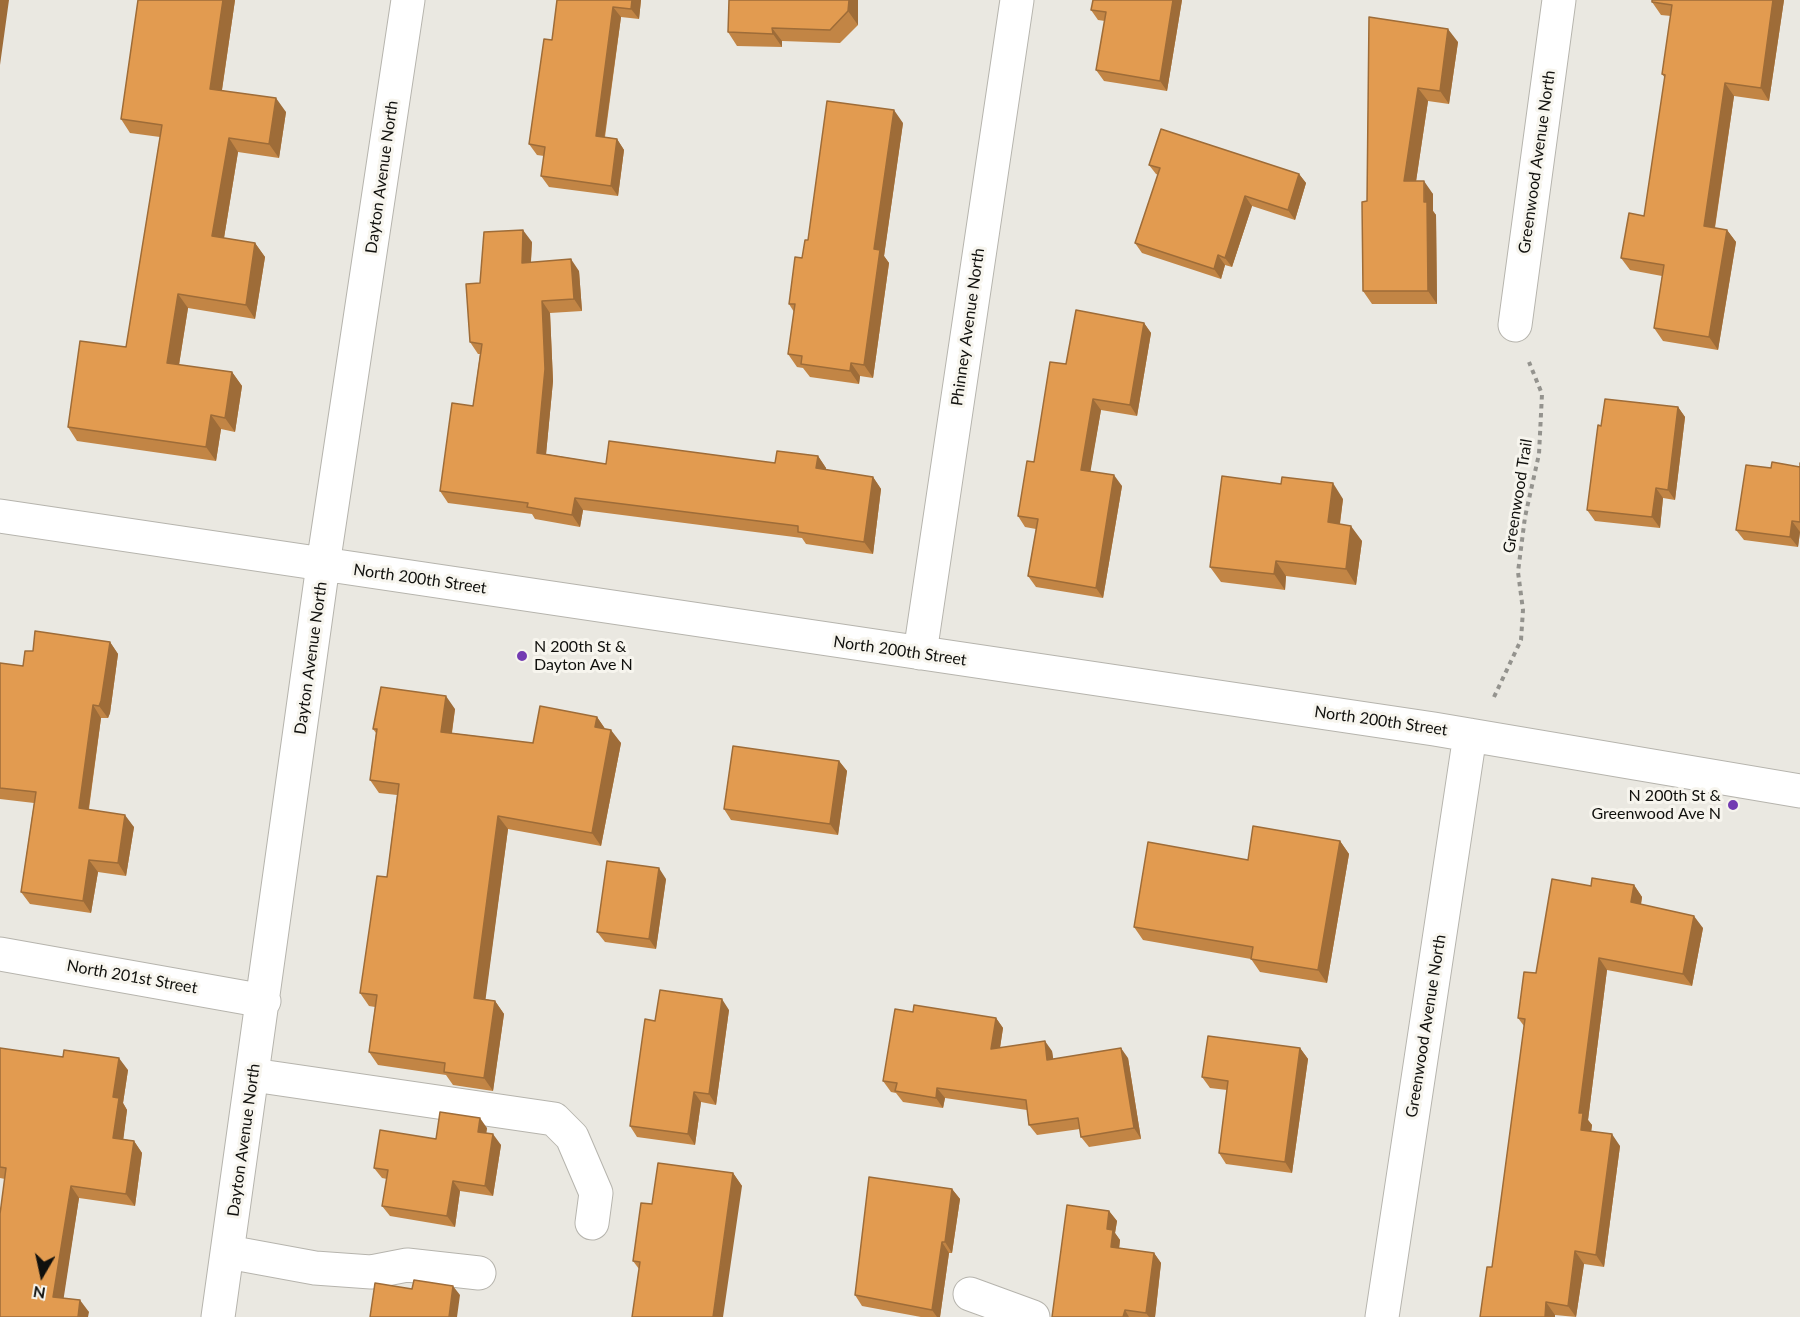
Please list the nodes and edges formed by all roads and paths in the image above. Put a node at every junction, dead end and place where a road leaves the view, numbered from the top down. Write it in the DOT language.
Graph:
graph roads {
  1 [pos="408,0"];
  2 [pos="1017,0"];
  3 [pos="1559,0"];
  4 [pos="1515,324"];
  5 [pos="0,516"];
  6 [pos="323,565"];
  7 [pos="920,654"];
  8 [pos="1470,735"];
  9 [pos="1800,791"];
  10 [pos="0,954"];
  11 [pos="264,1001"];
  12 [pos="253,1075"];
  13 [pos="592,1223"];
  14 [pos="228,1252"];
  15 [pos="479,1273"];
  16 [pos="970,1294"];
  17 [pos="218,1317"];
  18 [pos="1033,1317"];
  19 [pos="1382,1317"];
  1 -- 6 [label="street, Dayton Avenue North"];
  2 -- 7 [label="street, Phinney Avenue North"];
  3 -- 4 [label="street, Greenwood Avenue North"];
  4 -- 8 [label="path, Greenwood Trail"];
  5 -- 6 [label="street, North 200th Street"];
  6 -- 7 [label="street, North 200th Street"];
  6 -- 11 [label="street, Dayton Avenue North"];
  7 -- 8 [label="street, North 200th Street"];
  8 -- 9 [label="street, North 200th Street"];
  8 -- 19 [label="street, Greenwood Avenue North"];
  10 -- 11 [label="street, North 201st Street"];
  11 -- 12 [label="street, Dayton Avenue North"];
  12 -- 13 [label="street"];
  12 -- 14 [label="street, Dayton Avenue North"];
  14 -- 15 [label="street"];
  14 -- 17 [label="street, Dayton Avenue North"];
  16 -- 18 [label="street"];
}
